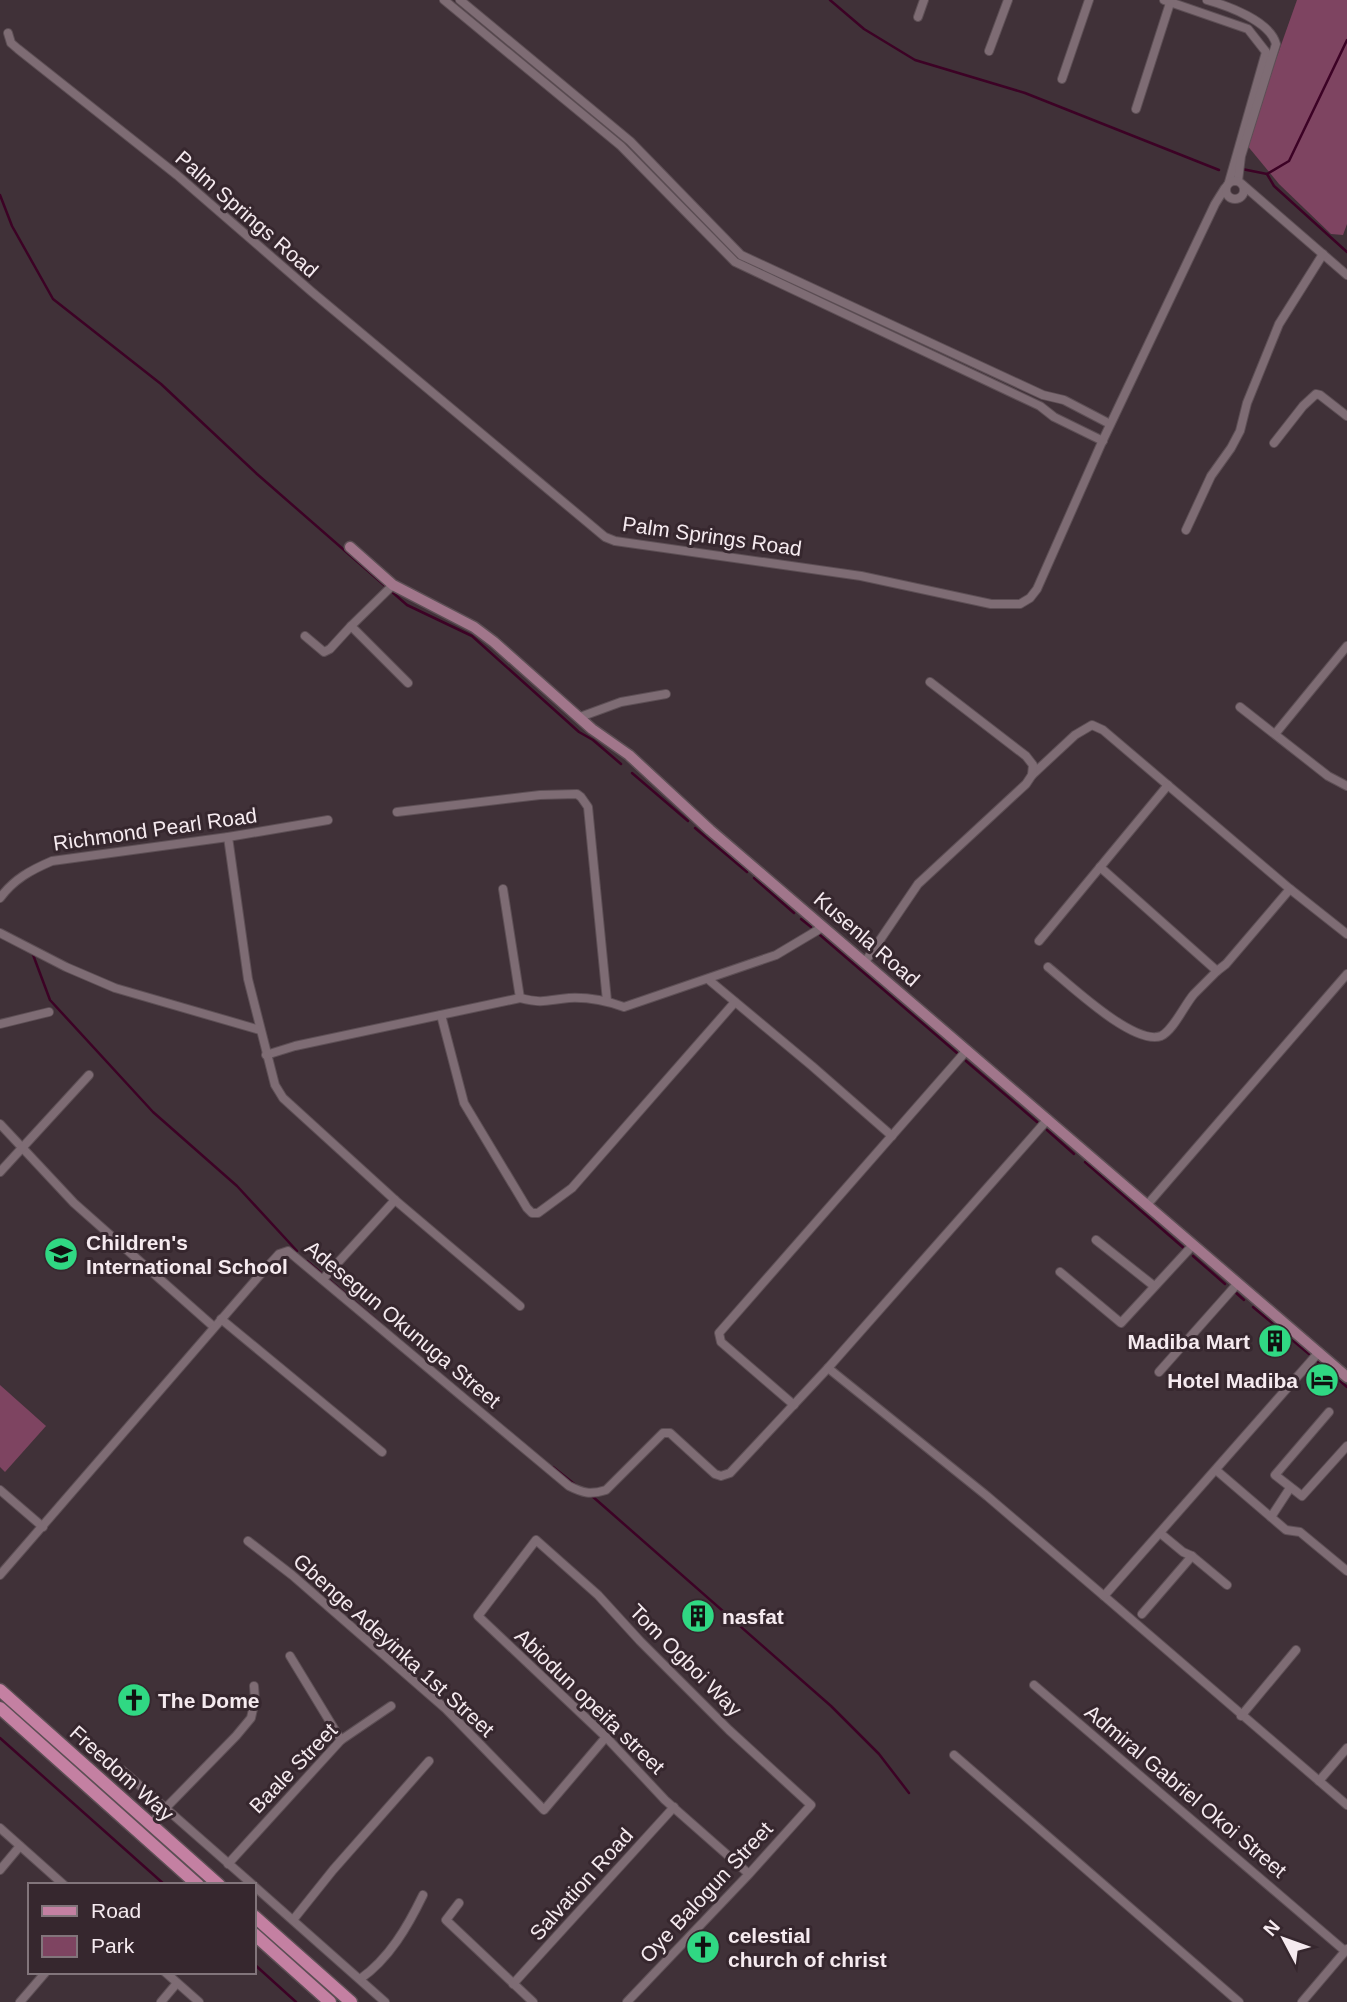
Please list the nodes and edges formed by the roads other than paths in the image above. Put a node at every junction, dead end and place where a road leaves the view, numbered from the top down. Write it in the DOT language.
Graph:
graph roads {
  1 [pos="444,0"];
  2 [pos="460,0"];
  3 [pos="924,0"];
  4 [pos="1008,0"];
  5 [pos="1089,0"];
  6 [pos="1207,0"];
  7 [pos="1168,1"];
  8 [pos="918,17"];
  9 [pos="8,33"];
  10 [pos="989,51"];
  11 [pos="1062,79"];
  12 [pos="1136,109"];
  13 [pos="1234,184"];
  14 [pos="1254,196"];
  15 [pos="1236,197"];
  16 [pos="1215,204"];
  17 [pos="1323,254"];
  18 [pos="1347,275"];
  19 [pos="1076,406"];
  20 [pos="1347,416"];
  21 [pos="1068,423"];
  22 [pos="1110,424"];
  23 [pos="1103,441"];
  24 [pos="1274,443"];
  25 [pos="1186,530"];
  26 [pos="350,547"];
  27 [pos="389,588"];
  28 [pos="351,626"];
  29 [pos="305,636"];
  30 [pos="1347,646"];
  31 [pos="930,682"];
  32 [pos="408,683"];
  33 [pos="666,694"];
  34 [pos="1240,707"];
  35 [pos="580,718"];
  36 [pos="1275,734"];
  37 [pos="1032,775"];
  38 [pos="1168,785"];
  39 [pos="1347,786"];
  40 [pos="397,812"];
  41 [pos="328,820"];
  42 [pos="228,837"];
  43 [pos="1100,867"];
  44 [pos="503,889"];
  45 [pos="1290,889"];
  46 [pos="0,898"];
  47 [pos="823,927"];
  48 [pos="0,933"];
  49 [pos="1347,934"];
  50 [pos="1039,941"];
  51 [pos="865,962"];
  52 [pos="1048,967"];
  53 [pos="1217,971"];
  54 [pos="1347,974"];
  55 [pos="709,980"];
  56 [pos="520,998"];
  57 [pos="607,1001"];
  58 [pos="735,1002"];
  59 [pos="49,1012"];
  60 [pos="442,1016"];
  61 [pos="0,1024"];
  62 [pos="260,1030"];
  63 [pos="967,1050"];
  64 [pos="266,1055"];
  65 [pos="89,1075"];
  66 [pos="1048,1119"];
  67 [pos="0,1124"];
  68 [pos="892,1136"];
  69 [pos="20,1148"];
  70 [pos="0,1172"];
  71 [pos="395,1200"];
  72 [pos="1147,1205"];
  73 [pos="1096,1240"];
  74 [pos="1193,1245"];
  75 [pos="1060,1272"];
  76 [pos="323,1279"];
  77 [pos="1238,1283"];
  78 [pos="1154,1286"];
  79 [pos="520,1306"];
  80 [pos="221,1319"];
  81 [pos="214,1327"];
  82 [pos="1319,1352"];
  83 [pos="828,1368"];
  84 [pos="1159,1372"];
  85 [pos="1347,1377"];
  86 [pos="794,1405"];
  87 [pos="1329,1412"];
  88 [pos="1347,1446"];
  89 [pos="382,1452"];
  90 [pos="1216,1470"];
  91 [pos="1290,1488"];
  92 [pos="0,1490"];
  93 [pos="1270,1517"];
  94 [pos="43,1527"];
  95 [pos="1160,1533"];
  96 [pos="536,1540"];
  97 [pos="248,1541"];
  98 [pos="1192,1556"];
  99 [pos="1347,1571"];
  100 [pos="0,1575"];
  101 [pos="1227,1585"];
  102 [pos="1104,1596"];
  103 [pos="1142,1614"];
  104 [pos="1296,1650"];
  105 [pos="290,1656"];
  106 [pos="1034,1685"];
  107 [pos="254,1686"];
  108 [pos="1,1692"];
  109 [pos="391,1706"];
  110 [pos="0,1708"];
  111 [pos="1241,1716"];
  112 [pos="606,1737"];
  113 [pos="341,1740"];
  114 [pos="1347,1748"];
  115 [pos="954,1755"];
  116 [pos="429,1761"];
  117 [pos="122,1770"];
  118 [pos="1319,1781"];
  119 [pos="811,1805"];
  120 [pos="1347,1805"];
  121 [pos="165,1806"];
  122 [pos="674,1807"];
  123 [pos="150,1824"];
  124 [pos="0,1829"];
  125 [pos="20,1846"];
  126 [pos="228,1864"];
  127 [pos="0,1870"];
  128 [pos="749,1874"];
  129 [pos="62,1883"];
  130 [pos="196,1883"];
  131 [pos="217,1883"];
  132 [pos="251,1883"];
  133 [pos="256,1888"];
  134 [pos="423,1895"];
  135 [pos="459,1903"];
  136 [pos="256,1918"];
  137 [pos="293,1920"];
  138 [pos="256,1936"];
  139 [pos="1346,1950"];
  140 [pos="44,1974"];
  141 [pos="167,1974"];
  142 [pos="360,1979"];
  143 [pos="177,1983"];
  144 [pos="513,1984"];
  145 [pos="20,2002"];
  146 [pos="160,2002"];
  147 [pos="199,2002"];
  148 [pos="330,2002"];
  149 [pos="351,2002"];
  150 [pos="385,2002"];
  151 [pos="533,2002"];
  152 [pos="627,2002"];
  153 [pos="1239,2002"];
  154 [pos="1302,2002"];
  1 -- 21 [label="street"];
  2 -- 19 [label="street"];
  3 -- 8 [label="street"];
  4 -- 10 [label="street"];
  5 -- 11 [label="street"];
  6 -- 13 [label="street"];
  7 -- 12 [label="street"];
  7 -- 13 [label="street"];
  9 -- 23 [label="street, Palm Springs Road"];
  13 -- 14 [label="street"];
  13 -- 15 [label="street"];
  13 -- 15 [label="street"];
  13 -- 16 [label="street, Palm Springs Road"];
  14 -- 15 [label="street"];
  14 -- 17 [label="street"];
  15 -- 16 [label="street"];
  16 -- 22 [label="street, Palm Springs Road"];
  17 -- 18 [label="street"];
  17 -- 25 [label="street"];
  19 -- 21 [label="street"];
  19 -- 22 [label="street"];
  20 -- 24 [label="street"];
  21 -- 23 [label="street"];
  22 -- 23 [label="street, Palm Springs Road"];
  26 -- 27 [label="main road, Kusenla Road"];
  27 -- 28 [label="street"];
  27 -- 35 [label="main road, Kusenla Road"];
  28 -- 29 [label="street"];
  28 -- 32 [label="street"];
  30 -- 36 [label="street"];
  31 -- 37 [label="street"];
  33 -- 35 [label="street"];
  34 -- 36 [label="street"];
  35 -- 47 [label="main road, Kusenla Road"];
  36 -- 39 [label="street"];
  37 -- 38 [label="street"];
  37 -- 51 [label="street"];
  38 -- 43 [label="street"];
  38 -- 45 [label="street"];
  40 -- 57 [label="street"];
  41 -- 42 [label="street, Richmond Pearl Road"];
  42 -- 46 [label="street, Richmond Pearl Road"];
  42 -- 62 [label="street"];
  43 -- 50 [label="street"];
  43 -- 53 [label="street"];
  44 -- 56 [label="street"];
  45 -- 49 [label="street"];
  45 -- 53 [label="street"];
  47 -- 51 [label="main road, Kusenla Road"];
  47 -- 55 [label="street"];
  48 -- 62 [label="street"];
  51 -- 63 [label="main road, Kusenla Road"];
  52 -- 53 [label="street"];
  54 -- 72 [label="street"];
  55 -- 57 [label="street"];
  55 -- 58 [label="street"];
  56 -- 57 [label="street"];
  56 -- 60 [label="street"];
  58 -- 60 [label="street"];
  58 -- 68 [label="street"];
  59 -- 61 [label="street"];
  60 -- 64 [label="street"];
  62 -- 64 [label="street"];
  63 -- 66 [label="main road, Kusenla Road"];
  63 -- 68 [label="street"];
  64 -- 71 [label="street"];
  65 -- 69 [label="street"];
  66 -- 72 [label="main road, Kusenla Road"];
  66 -- 83 [label="street"];
  67 -- 69 [label="street"];
  68 -- 86 [label="street"];
  69 -- 70 [label="street"];
  69 -- 81 [label="street"];
  71 -- 76 [label="street"];
  71 -- 79 [label="street"];
  72 -- 74 [label="main road, Kusenla Road"];
  73 -- 78 [label="street"];
  74 -- 77 [label="main road, Kusenla Road"];
  74 -- 78 [label="street"];
  75 -- 78 [label="street"];
  76 -- 80 [label="street, Adesegun Okunuga Street"];
  76 -- 86 [label="street, Adesegun Okunuga Street"];
  77 -- 82 [label="main road, Kusenla Road"];
  77 -- 84 [label="street"];
  80 -- 81 [label="street, Adesegun Okunuga Street"];
  80 -- 89 [label="street"];
  81 -- 94 [label="street, Adesegun Okunuga Street"];
  82 -- 85 [label="main road, Kusenla Road"];
  82 -- 90 [label="street"];
  83 -- 86 [label="street"];
  83 -- 102 [label="street"];
  87 -- 91 [label="street"];
  88 -- 91 [label="street"];
  90 -- 93 [label="street"];
  90 -- 95 [label="street"];
  91 -- 93 [label="street"];
  92 -- 94 [label="street"];
  93 -- 99 [label="street"];
  94 -- 100 [label="street, Adesegun Okunuga Street"];
  95 -- 98 [label="street"];
  95 -- 102 [label="street"];
  96 -- 112 [label="street, Abiodun opeifa street"];
  96 -- 119 [label="street, Tom Ogboi Way"];
  97 -- 112 [label="street, Gbenge Adeyinka 1st Street"];
  98 -- 101 [label="street"];
  98 -- 103 [label="street"];
  102 -- 111 [label="street"];
  104 -- 111 [label="street"];
  105 -- 113 [label="street"];
  106 -- 139 [label="street, Admiral Gabriel Okoi Street"];
  107 -- 121 [label="street"];
  108 -- 123 [label="main road, Freedom Way"];
  109 -- 113 [label="street, Baale Street"];
  110 -- 130 [label="main road, Freedom Way"];
  111 -- 118 [label="street"];
  112 -- 122 [label="street, Abiodun opeifa street"];
  113 -- 126 [label="street, Baale Street"];
  114 -- 118 [label="street"];
  115 -- 153 [label="street"];
  116 -- 137 [label="street"];
  117 -- 121 [label="street"];
  118 -- 120 [label="street"];
  119 -- 128 [label="street, Oye Balogun Street"];
  121 -- 123 [label="street"];
  121 -- 126 [label="street"];
  122 -- 128 [label="street, Abiodun opeifa street"];
  122 -- 144 [label="street, Salvation Road"];
  123 -- 131 [label="main road, Freedom Way"];
  124 -- 125 [label="street"];
  125 -- 127 [label="street"];
  125 -- 129 [label="street"];
  126 -- 132 [label="street"];
  128 -- 152 [label="street, Oye Balogun Street"];
  133 -- 137 [label="street"];
  134 -- 142 [label="street"];
  135 -- 144 [label="street"];
  136 -- 149 [label="main road"];
  137 -- 142 [label="street"];
  138 -- 148 [label="main road"];
  139 -- 154 [label="street"];
  140 -- 145 [label="street"];
  141 -- 143 [label="street"];
  142 -- 150 [label="street"];
  143 -- 146 [label="street"];
  143 -- 147 [label="street"];
  144 -- 151 [label="street"];
}
